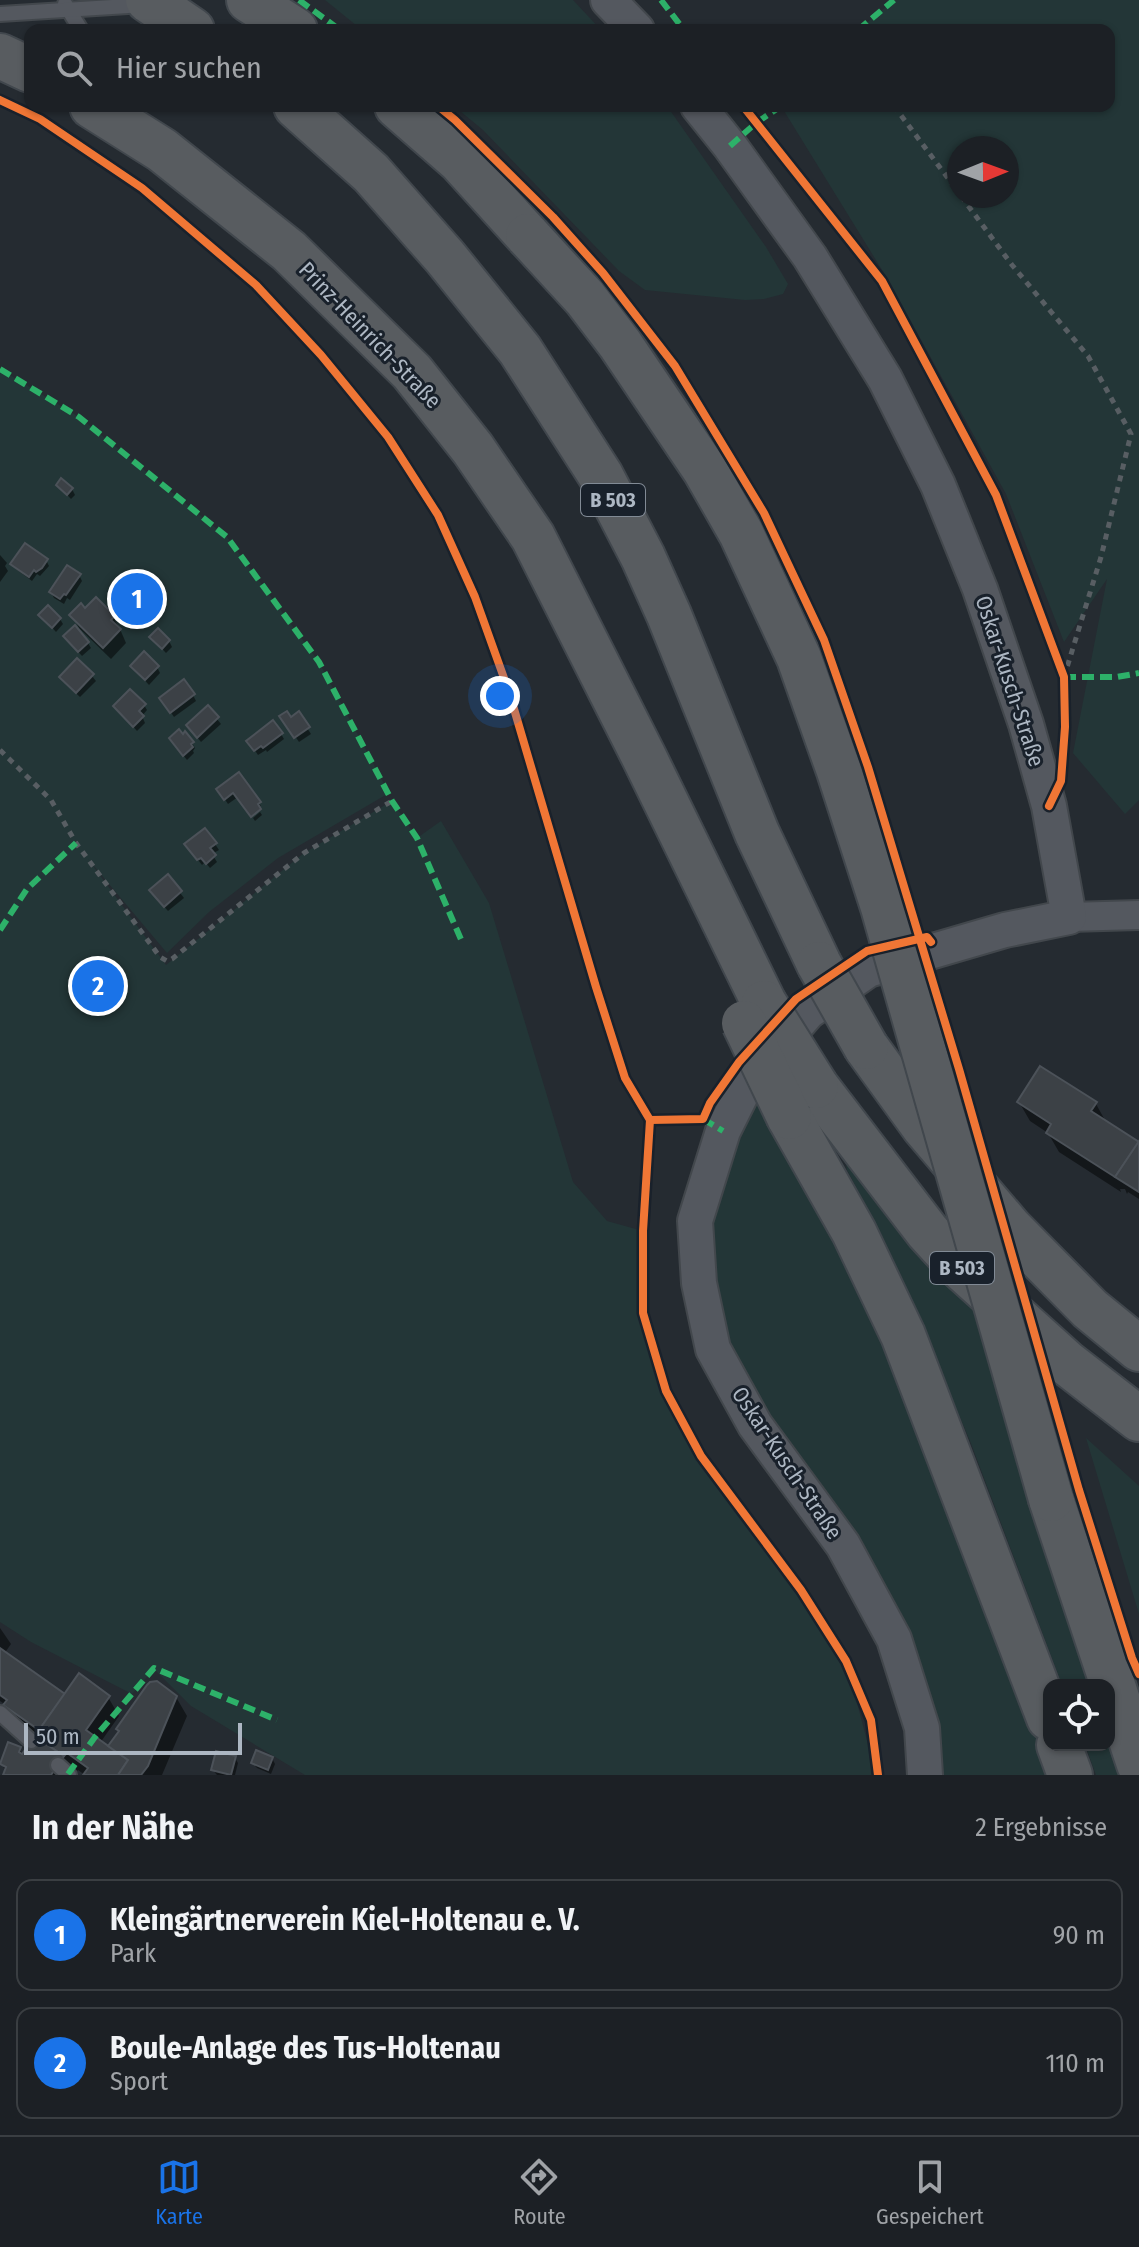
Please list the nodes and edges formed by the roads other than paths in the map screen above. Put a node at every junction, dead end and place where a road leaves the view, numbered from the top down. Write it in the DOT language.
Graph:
graph roads {
  1 [pos="608,0"];
  2 [pos="152,2"];
  3 [pos="66,4"];
  4 [pos="0,14"];
  5 [pos="78,24"];
  6 [pos="183,24"];
  7 [pos="631,24"];
  8 [pos="0,56"];
  9 [pos="24,67"];
  10 [pos="109,112"];
  11 [pos="303,112"];
  12 [pos="404,112"];
  13 [pos="703,112"];
  14 [pos="132,120"];
  15 [pos="1139,915"];
  16 [pos="1069,917"];
  17 [pos="802,1102"];
  18 [pos="1139,1349"];
  19 [pos="1139,1419"];
  20 [pos="1043,1702"];
  21 [pos="0,1713"];
  22 [pos="31,1741"];
  23 [pos="1061,1751"];
  24 [pos="1139,1764"];
  25 [pos="925,1775"];
  26 [pos="1070,1775"];
  1 -- 7 [label="street"];
  2 -- 3 [label="lane"];
  2 -- 6 [label="highway"];
  3 -- 4 [label="lane"];
  3 -- 5 [label="lane"];
  8 -- 9 [label="highway"];
  10 -- 14 [label="highway, Prinz-Heinrich-Straße / B 503"];
  11 -- 18 [label="highway, B 503, bridge"];
  12 -- 24 [label="highway, bridge"];
  13 -- 16 [label="street, Oskar-Kusch-Straße"];
  14 -- 17 [label="highway, Prinz-Heinrich-Straße / B 503, bridge"];
  15 -- 16 [label="street"];
  16 -- 25 [label="street, Oskar-Kusch-Straße"];
  17 -- 19 [label="highway, B 503"];
  17 -- 20 [label="highway"];
  21 -- 22 [label="lane"];
  23 -- 26 [label="highway"];
}
